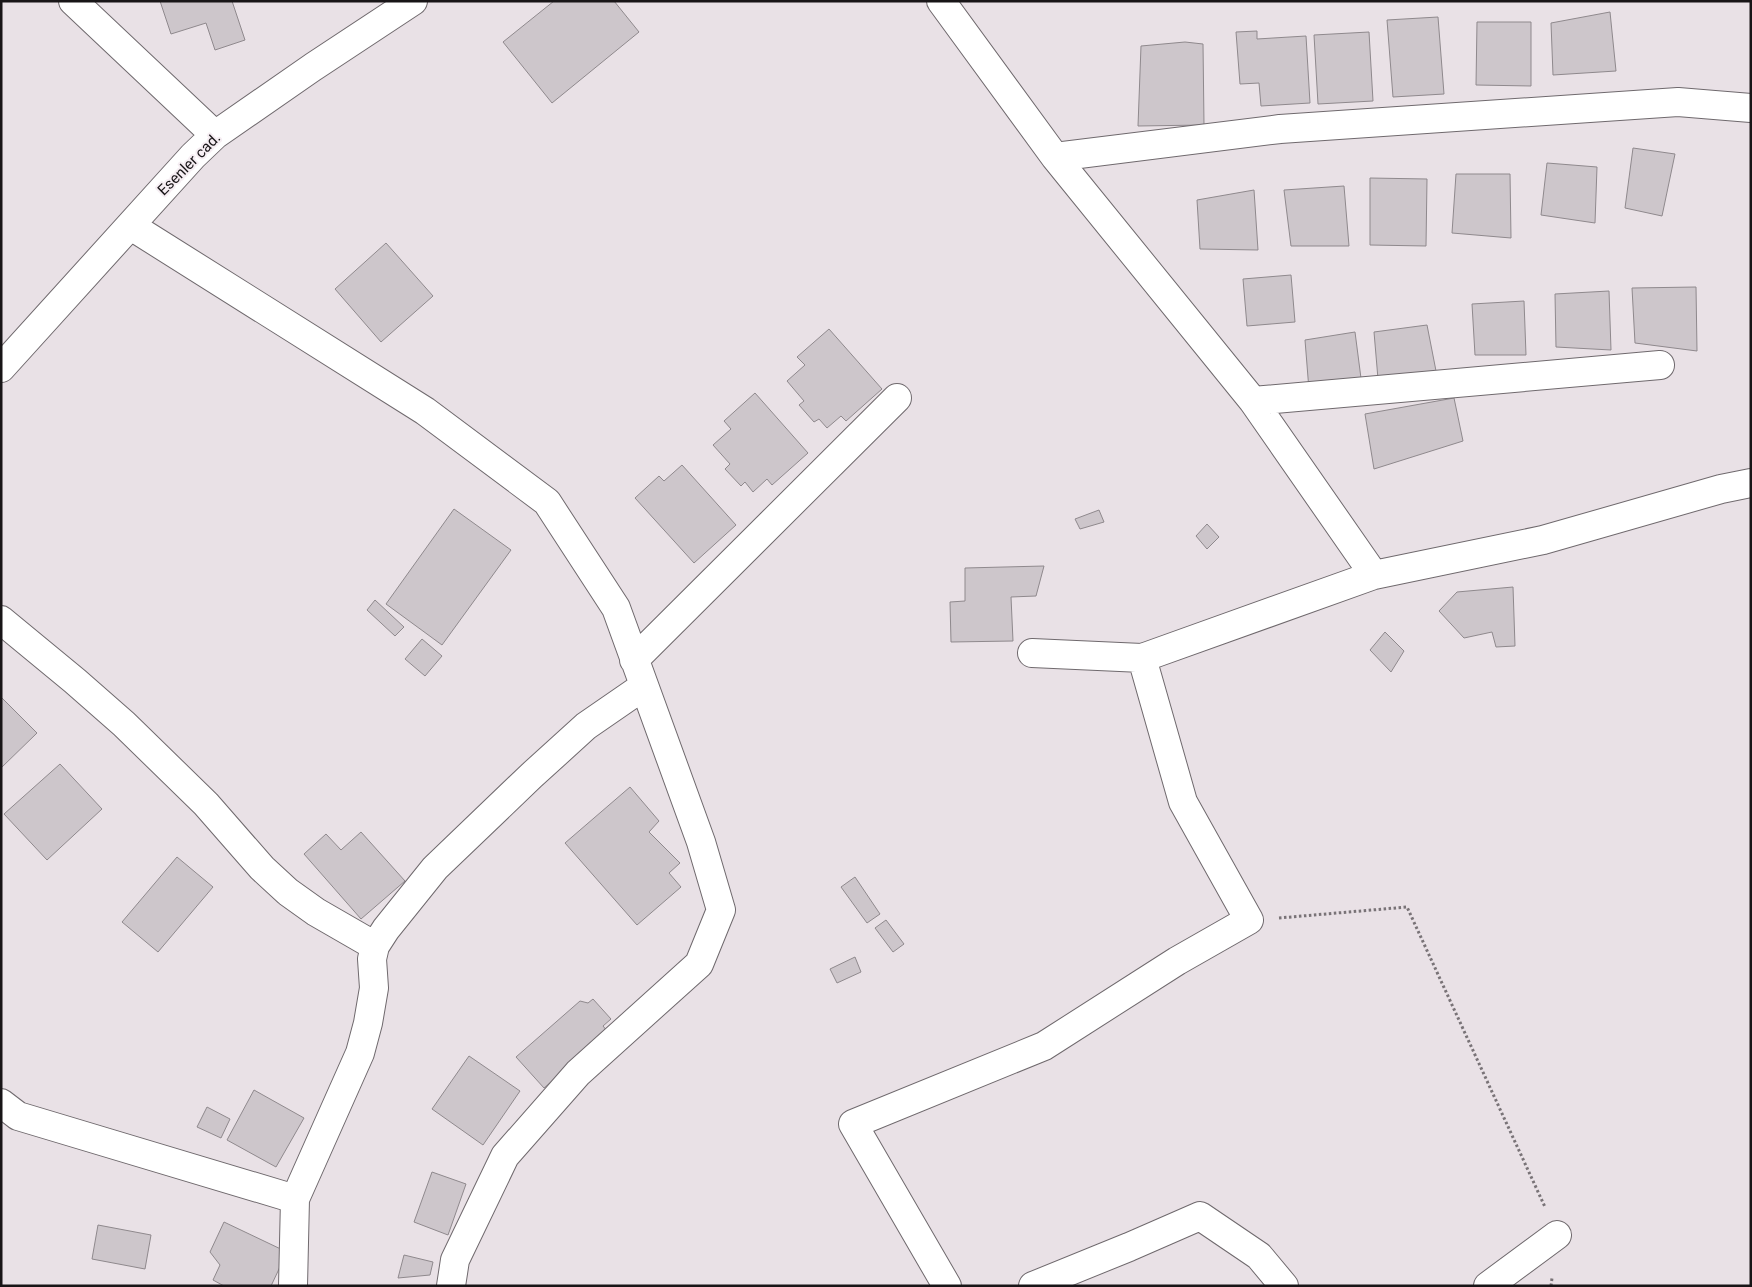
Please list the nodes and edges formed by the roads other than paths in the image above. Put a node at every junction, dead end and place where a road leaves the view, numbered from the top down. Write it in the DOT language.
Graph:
graph roads {
  1 [pos="73,1"];
  2 [pos="413,1"];
  3 [pos="941,1"];
  4 [pos="1751,108"];
  5 [pos="215,135"];
  6 [pos="1054,158"];
  7 [pos="131,226"];
  8 [pos="1660,365"];
  9 [pos="1,368"];
  10 [pos="897,398"];
  11 [pos="1253,402"];
  12 [pos="1751,483"];
  13 [pos="1374,575"];
  14 [pos="1,620"];
  15 [pos="1032,653"];
  16 [pos="1142,658"];
  17 [pos="634,660"];
  18 [pos="644,686"];
  19 [pos="375,946"];
  20 [pos="1,1103"];
  21 [pos="295,1199"];
  22 [pos="1557,1235"];
  23 [pos="293,1286"];
  24 [pos="451,1286"];
  25 [pos="947,1286"];
  26 [pos="1033,1286"];
  27 [pos="1284,1286"];
  28 [pos="1488,1286"];
  1 -- 5 [label="street"];
  2 -- 5 [label="street, Esenler cad."];
  3 -- 6 [label="street"];
  4 -- 6 [label="street"];
  5 -- 7 [label="street, Esenler cad."];
  6 -- 11 [label="street"];
  7 -- 9 [label="street, Esenler cad."];
  7 -- 17 [label="street"];
  8 -- 11 [label="street"];
  10 -- 17 [label="street"];
  11 -- 13 [label="street"];
  12 -- 13 [label="street"];
  13 -- 16 [label="street"];
  14 -- 19 [label="street"];
  15 -- 16 [label="street"];
  16 -- 25 [label="street"];
  17 -- 18 [label="street"];
  18 -- 19 [label="street"];
  18 -- 24 [label="street"];
  19 -- 21 [label="street"];
  20 -- 21 [label="street"];
  21 -- 23 [label="street"];
  22 -- 28 [label="street"];
  26 -- 27 [label="street"];
}
